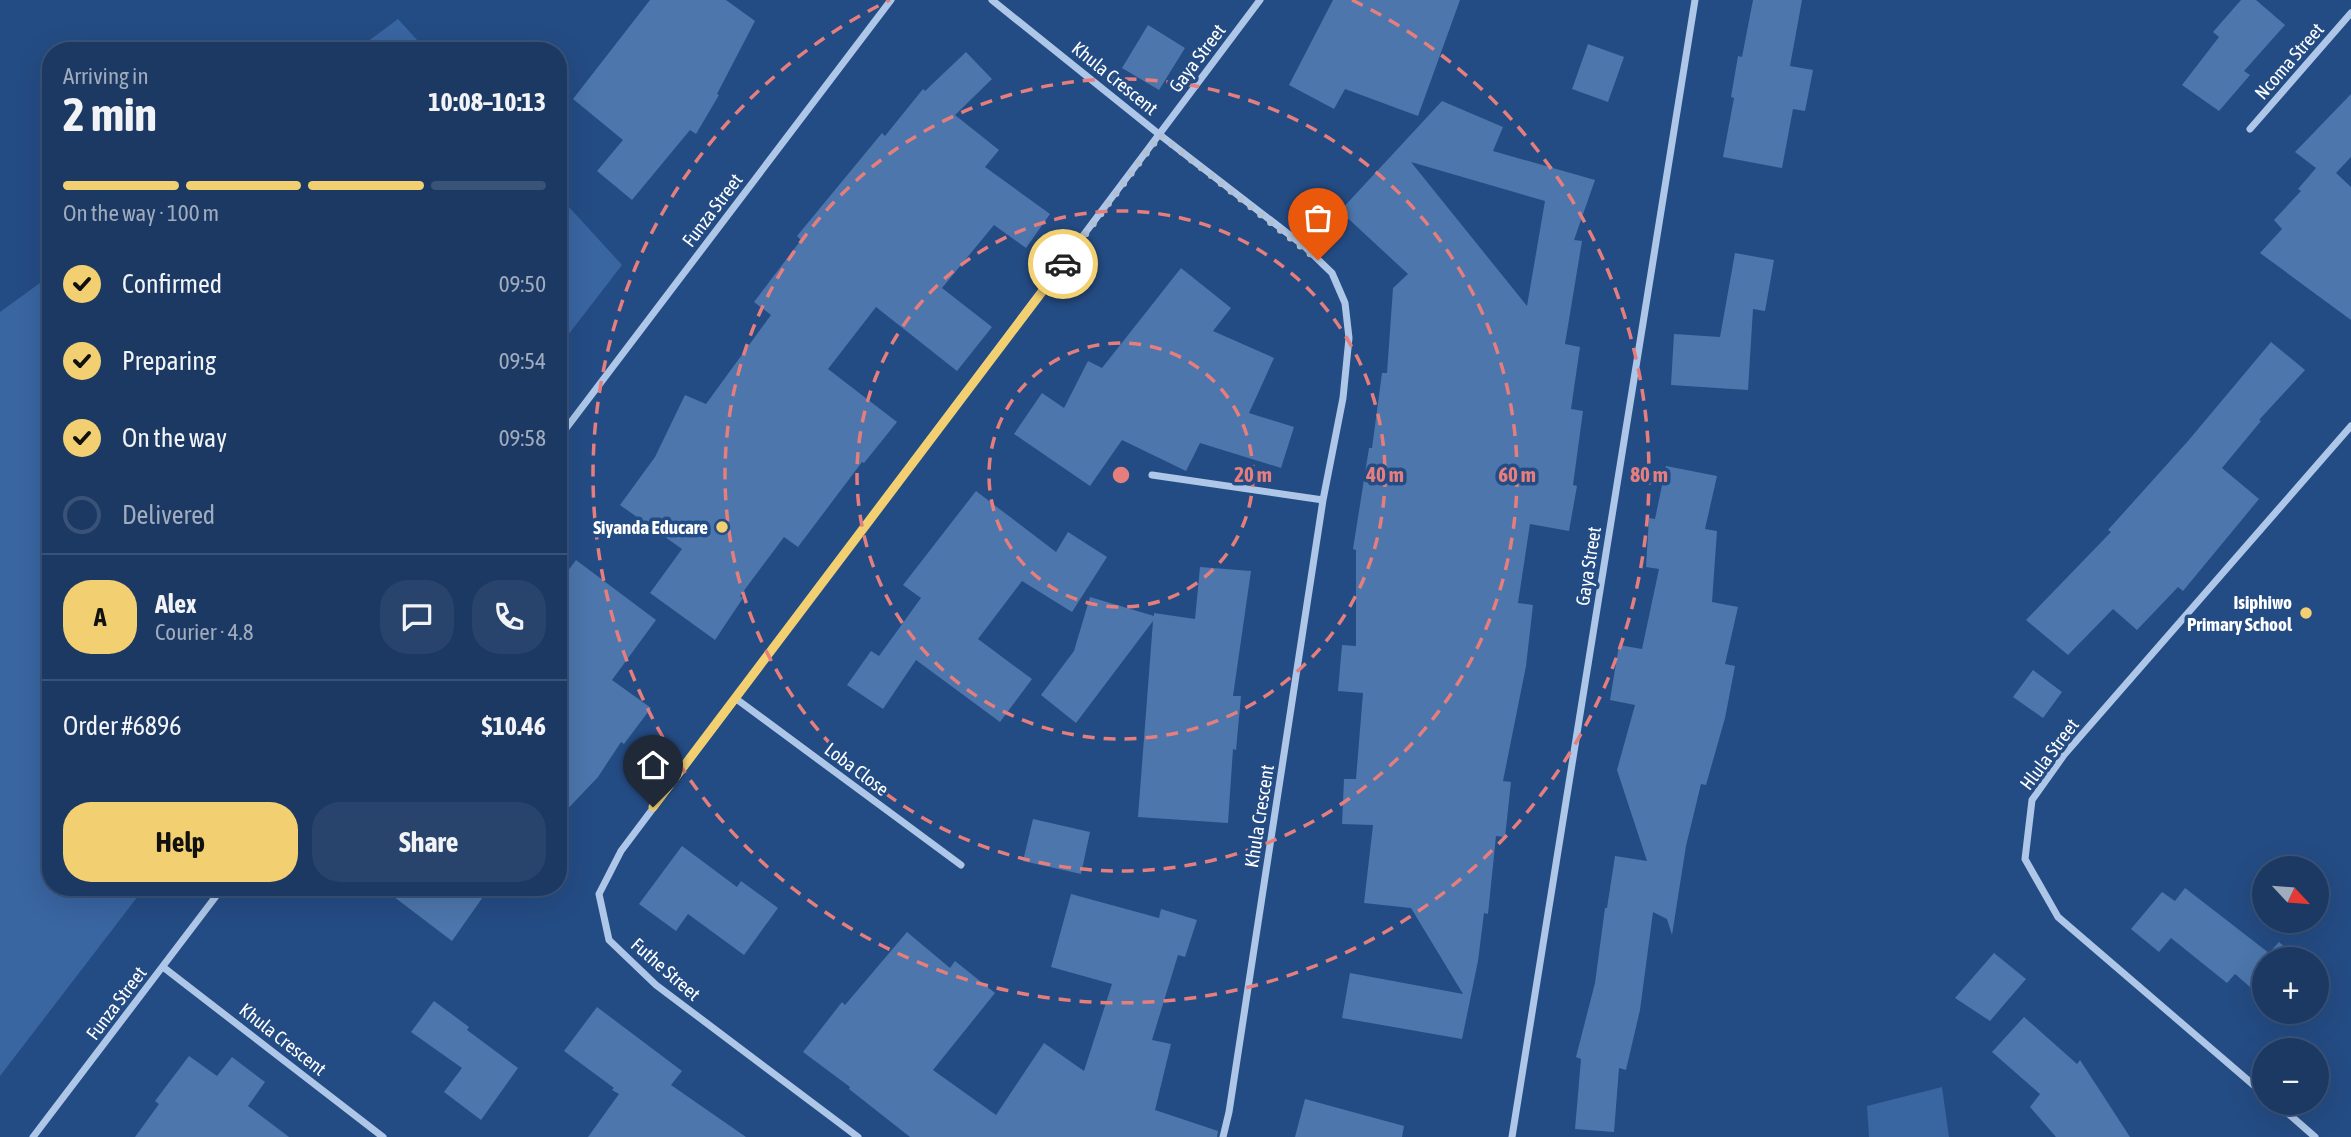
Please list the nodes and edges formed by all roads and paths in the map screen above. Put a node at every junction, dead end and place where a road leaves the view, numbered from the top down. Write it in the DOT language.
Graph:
graph roads {
  1 [pos="891,0"];
  2 [pos="992,0"];
  3 [pos="1260,0"];
  4 [pos="1695,0"];
  5 [pos="2351,13"];
  6 [pos="2250,129"];
  7 [pos="1160,135"];
  8 [pos="2351,426"];
  9 [pos="567,427"];
  10 [pos="1152,475"];
  11 [pos="1324,500"];
  12 [pos="735,698"];
  13 [pos="961,865"];
  14 [pos="216,896"];
  15 [pos="163,967"];
  16 [pos="2252,1084"];
  17 [pos="2290,1115"];
  18 [pos="33,1137"];
  19 [pos="383,1137"];
  20 [pos="858,1137"];
  21 [pos="1223,1137"];
  22 [pos="1512,1137"];
  23 [pos="2315,1137"];
  1 -- 9 [label="street, Funza Street"];
  2 -- 7 [label="street, Khula Crescent"];
  3 -- 7 [label="street, Gaya Street"];
  4 -- 22 [label="street, Gaya Street"];
  5 -- 6 [label="street, Ncoma Street"];
  7 -- 11 [label="street, Khula Crescent"];
  7 -- 12 [label="street, Futhe Street"];
  8 -- 16 [label="street, Hlula Street"];
  10 -- 11 [label="street"];
  11 -- 21 [label="street, Khula Crescent"];
  12 -- 13 [label="street, Loba Close"];
  12 -- 20 [label="street, Futhe Street"];
  14 -- 15 [label="street, Funza Street"];
  15 -- 18 [label="street, Funza Street"];
  15 -- 19 [label="street, Khula Crescent"];
  17 -- 23 [label="street"];
}
